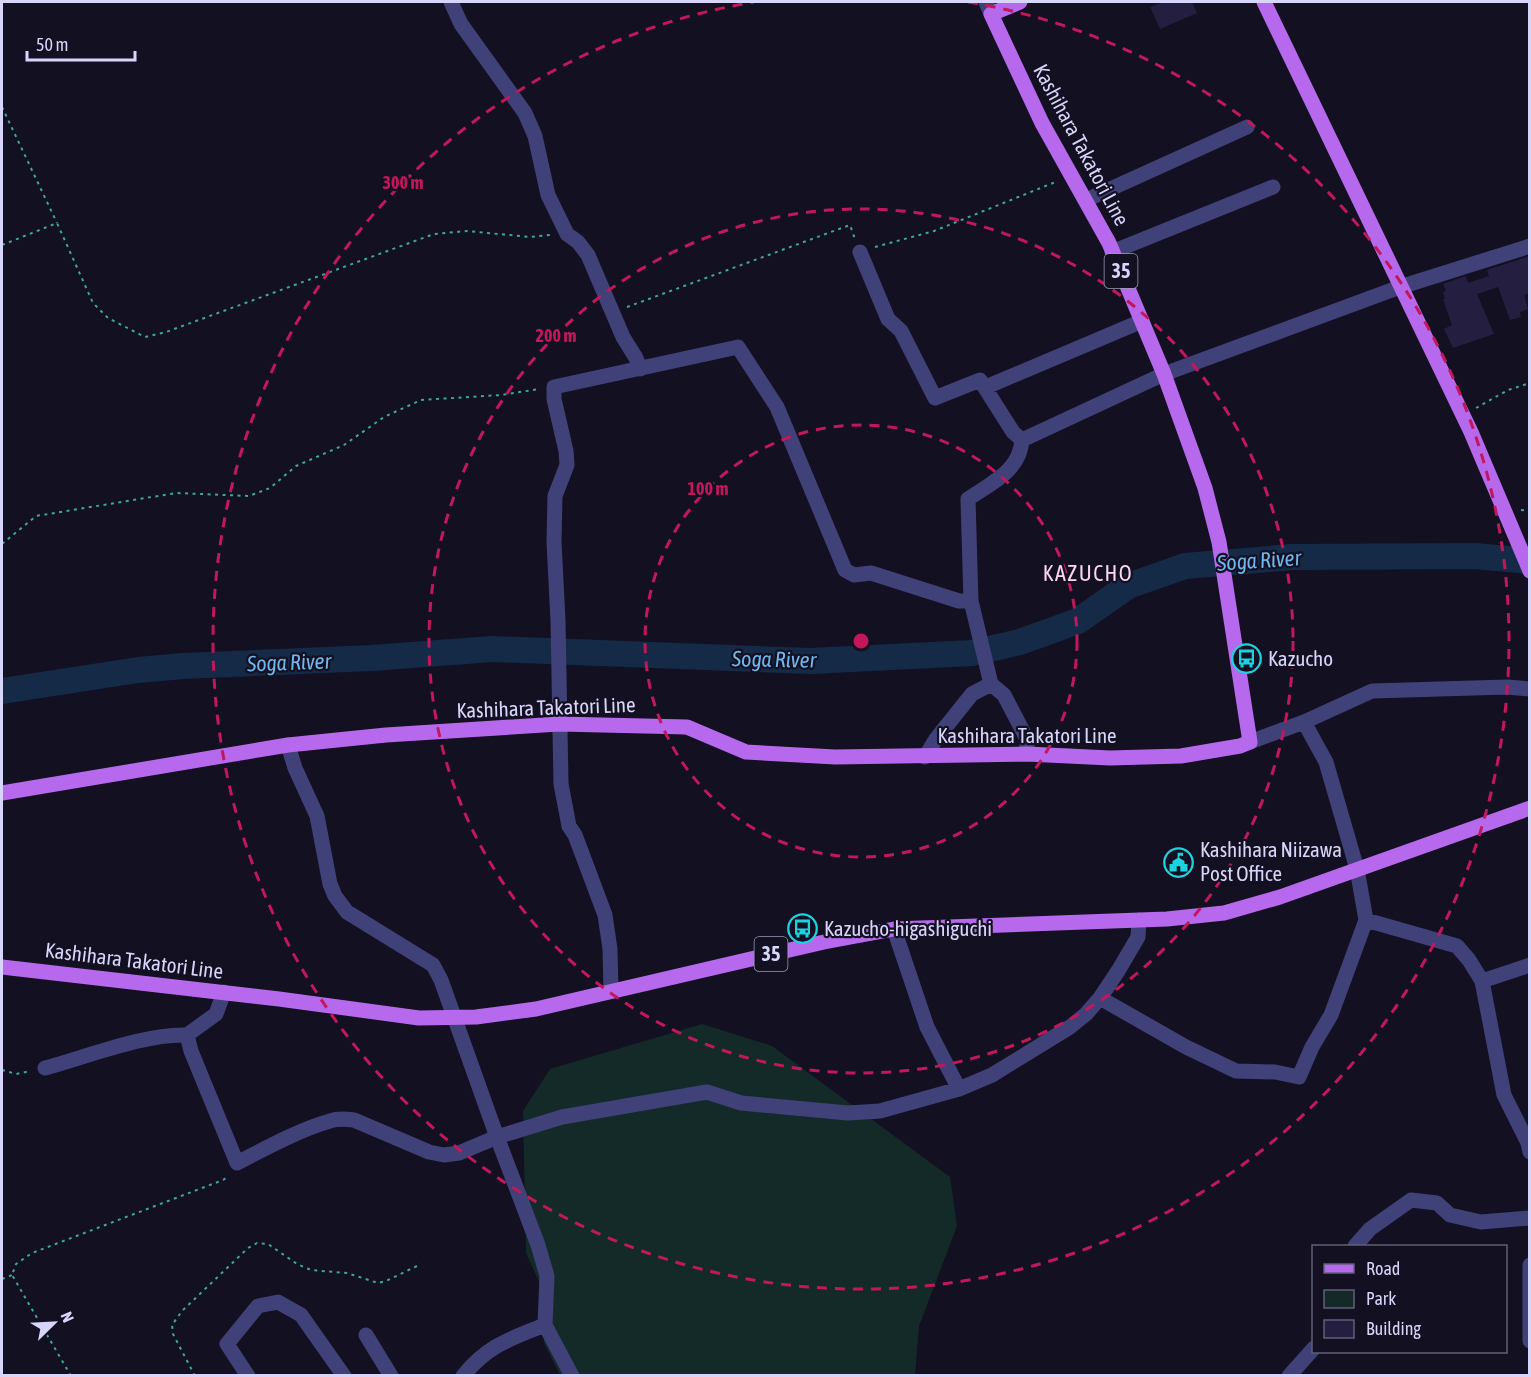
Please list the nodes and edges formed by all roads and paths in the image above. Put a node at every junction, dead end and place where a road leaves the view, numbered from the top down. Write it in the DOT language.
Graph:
graph roads {
  1 [pos="452,2"];
  2 [pos="1020,2"];
  3 [pos="1264,2"];
  4 [pos="988,8"];
  5 [pos="2,107"];
  6 [pos="1247,127"];
  7 [pos="1072,176"];
  8 [pos="1273,187"];
  9 [pos="1086,200"];
  10 [pos="57,223"];
  11 [pos="567,234"];
  12 [pos="2,244"];
  13 [pos="1530,246"];
  14 [pos="860,252"];
  15 [pos="1112,252"];
  16 [pos="1400,287"];
  17 [pos="613,313"];
  18 [pos="1142,321"];
  19 [pos="640,369"];
  20 [pos="1164,374"];
  21 [pos="1530,383"];
  22 [pos="554,387"];
  23 [pos="986,387"];
  24 [pos="1463,415"];
  25 [pos="1022,440"];
  26 [pos="2,544"];
  27 [pos="1530,571"];
  28 [pos="971,601"];
  29 [pos="990,681"];
  30 [pos="1530,689"];
  31 [pos="1304,722"];
  32 [pos="559,724"];
  33 [pos="1250,742"];
  34 [pos="288,744"];
  35 [pos="1027,754"];
  36 [pos="925,757"];
  37 [pos="2,793"];
  38 [pos="1530,808"];
  39 [pos="1357,869"];
  40 [pos="1139,920"];
  41 [pos="1366,920"];
  42 [pos="894,929"];
  43 [pos="1530,965"];
  44 [pos="2,967"];
  45 [pos="1482,981"];
  46 [pos="224,992"];
  47 [pos="611,992"];
  48 [pos="1100,998"];
  49 [pos="453,1018"];
  50 [pos="187,1035"];
  51 [pos="45,1068"];
  52 [pos="2,1070"];
  53 [pos="959,1089"];
  54 [pos="497,1137"];
  55 [pos="1529,1146"];
  56 [pos="237,1163"];
  57 [pos="1530,1218"];
  58 [pos="1356,1245"];
  59 [pos="421,1264"];
  60 [pos="1530,1264"];
  61 [pos="12,1275"];
  62 [pos="2,1279"];
  63 [pos="545,1325"];
  64 [pos="366,1335"];
  65 [pos="1530,1341"];
  66 [pos="1312,1350"];
  67 [pos="72,1376"];
  68 [pos="195,1376"];
  69 [pos="249,1376"];
  70 [pos="344,1376"];
  71 [pos="391,1376"];
  72 [pos="463,1376"];
  73 [pos="572,1376"];
  74 [pos="1289,1376"];
  1 -- 11 [label="street"];
  2 -- 4 [label="main road, Kashihara Takatori Line / 35"];
  3 -- 16 [label="main road"];
  4 -- 7 [label="main road, Kashihara Takatori Line / 35"];
  5 -- 10 [label="path"];
  6 -- 9 [label="street"];
  7 -- 9 [label="main road, Kashihara Takatori Line / 35"];
  7 -- 14 [label="path"];
  8 -- 15 [label="street"];
  9 -- 15 [label="main road, Kashihara Takatori Line / 35"];
  10 -- 11 [label="path"];
  10 -- 12 [label="path"];
  11 -- 17 [label="street"];
  13 -- 16 [label="street"];
  14 -- 17 [label="path"];
  14 -- 23 [label="street"];
  15 -- 18 [label="main road, Kashihara Takatori Line / 35"];
  16 -- 20 [label="street"];
  16 -- 24 [label="main road"];
  17 -- 19 [label="street"];
  18 -- 20 [label="main road, Kashihara Takatori Line / 35"];
  18 -- 23 [label="street"];
  19 -- 22 [label="street"];
  19 -- 28 [label="street"];
  20 -- 25 [label="street"];
  20 -- 33 [label="main road, Kashihara Takatori Line / 35"];
  21 -- 24 [label="path"];
  22 -- 26 [label="path"];
  22 -- 32 [label="street"];
  23 -- 25 [label="street"];
  24 -- 27 [label="main road"];
  25 -- 28 [label="street"];
  28 -- 29 [label="street"];
  29 -- 35 [label="street"];
  29 -- 36 [label="street"];
  30 -- 31 [label="street"];
  31 -- 33 [label="street"];
  31 -- 39 [label="street"];
  32 -- 34 [label="main road, Kashihara Takatori Line"];
  32 -- 36 [label="main road, Kashihara Takatori Line"];
  32 -- 47 [label="street"];
  33 -- 35 [label="main road, Kashihara Takatori Line"];
  34 -- 37 [label="main road, Kashihara Takatori Line"];
  34 -- 49 [label="street"];
  35 -- 36 [label="main road, Kashihara Takatori Line"];
  38 -- 39 [label="main road, Kashihara Takatori Line / 35"];
  39 -- 40 [label="main road, Kashihara Takatori Line / 35"];
  39 -- 41 [label="street"];
  40 -- 42 [label="main road, Kashihara Takatori Line / 35"];
  40 -- 48 [label="street"];
  41 -- 45 [label="street"];
  41 -- 48 [label="street"];
  42 -- 47 [label="main road, Kashihara Takatori Line / 35"];
  42 -- 53 [label="street"];
  43 -- 45 [label="street"];
  44 -- 46 [label="main road, Kashihara Takatori Line / 35"];
  45 -- 55 [label="street"];
  46 -- 49 [label="main road, Kashihara Takatori Line / 35"];
  46 -- 50 [label="street"];
  47 -- 49 [label="main road, Kashihara Takatori Line / 35"];
  48 -- 53 [label="street"];
  49 -- 54 [label="street"];
  50 -- 51 [label="street"];
  50 -- 56 [label="street"];
  51 -- 52 [label="path"];
  53 -- 54 [label="street"];
  54 -- 56 [label="street"];
  54 -- 63 [label="street"];
  56 -- 61 [label="path"];
  57 -- 58 [label="street"];
  59 -- 68 [label="path"];
  60 -- 65 [label="street"];
  61 -- 62 [label="path"];
  61 -- 67 [label="path"];
  63 -- 72 [label="street"];
  63 -- 73 [label="street"];
  64 -- 71 [label="street"];
  66 -- 74 [label="street"];
  69 -- 70 [label="street"];
}
